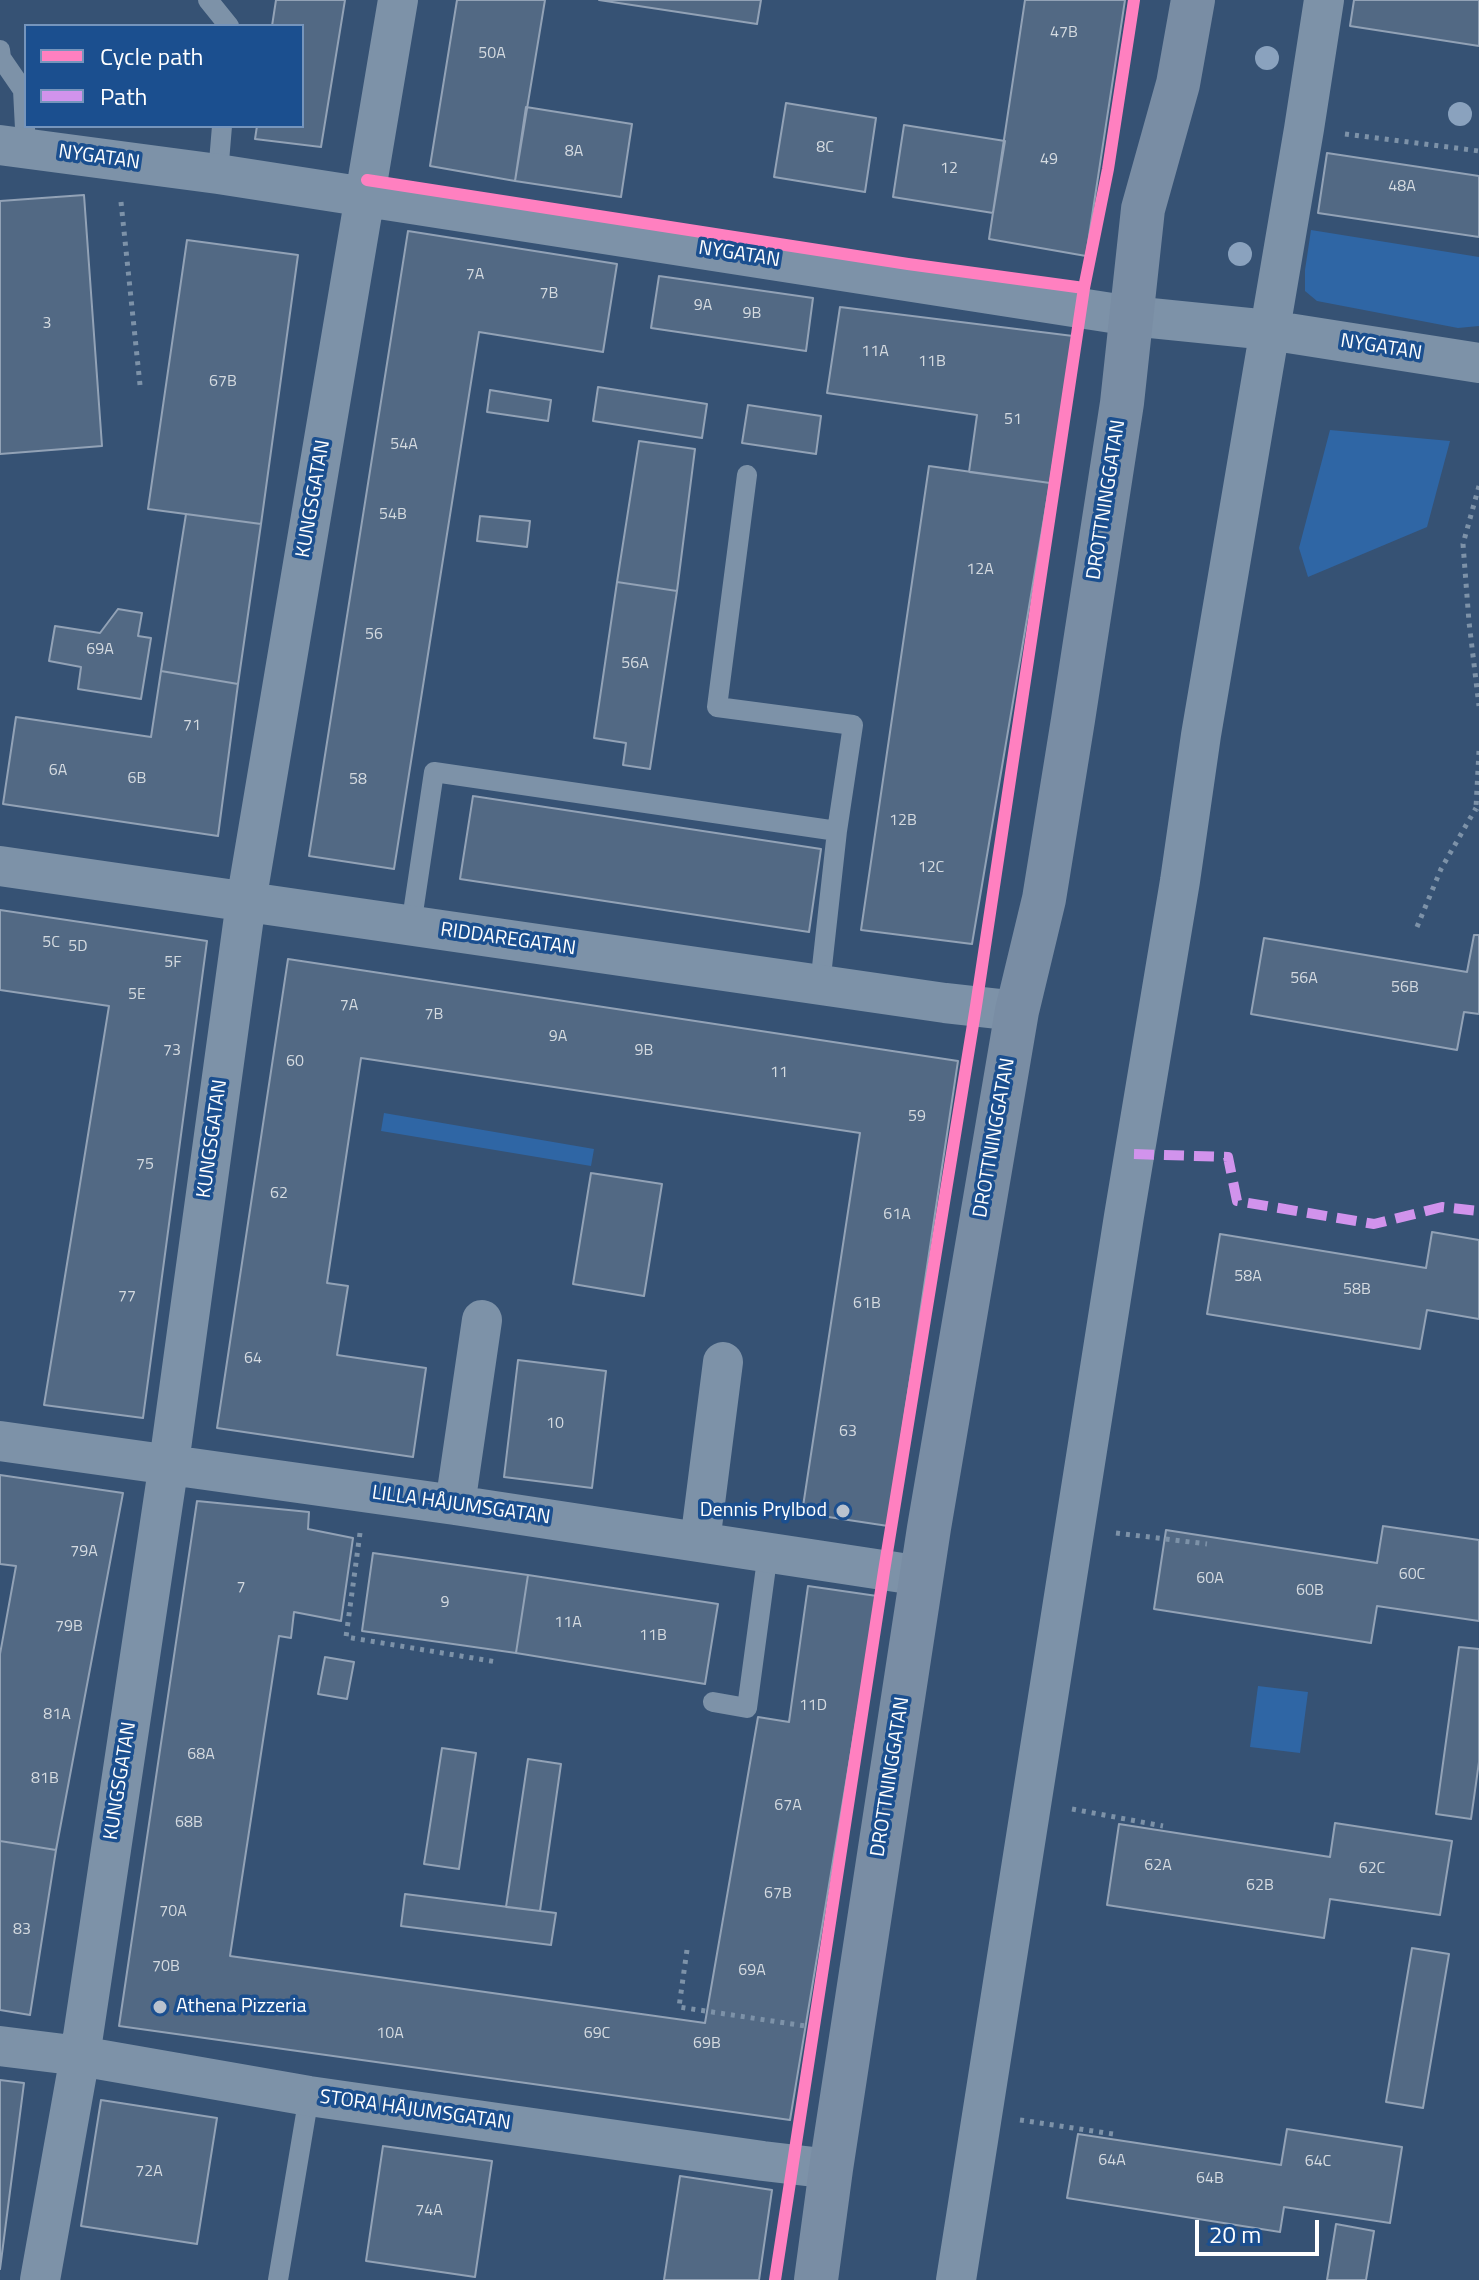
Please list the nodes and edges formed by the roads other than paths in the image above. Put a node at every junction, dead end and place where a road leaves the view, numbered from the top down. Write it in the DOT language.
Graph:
graph roads {
  1 [pos="208,0"];
  2 [pos="398,0"];
  3 [pos="1193,0"];
  4 [pos="1324,0"];
  5 [pos="227,24"];
  6 [pos="0,50"];
  7 [pos="222,128"];
  8 [pos="13,147"];
  9 [pos="218,174"];
  10 [pos="365,197"];
  11 [pos="1131,316"];
  12 [pos="1269,330"];
  13 [pos="1479,363"];
  14 [pos="747,475"];
  15 [pos="837,831"];
  16 [pos="0,866"];
  17 [pos="246,902"];
  18 [pos="411,926"];
  19 [pos="820,985"];
  20 [pos="1017,1011"];
  21 [pos="482,1320"];
  22 [pos="723,1362"];
  23 [pos="0,1441"];
  24 [pos="169,1463"];
  25 [pos="455,1505"];
  26 [pos="700,1542"];
  27 [pos="768,1552"];
  28 [pos="922,1576"];
  29 [pos="713,1702"];
  30 [pos="0,2046"];
  31 [pos="80,2056"];
  32 [pos="309,2096"];
  33 [pos="831,2169"];
  34 [pos="40,2280"];
  35 [pos="278,2280"];
  36 [pos="816,2280"];
  37 [pos="956,2280"];
  1 -- 5 [label="lane"];
  2 -- 10 [label="street, KUNGSGATAN"];
  3 -- 11 [label="street, DROTTNINGGATAN"];
  4 -- 12 [label="street"];
  6 -- 8 [label="lane"];
  7 -- 9 [label="lane"];
  8 -- 9 [label="street, NYGATAN"];
  9 -- 10 [label="street, NYGATAN"];
  10 -- 11 [label="street, NYGATAN"];
  10 -- 17 [label="street, KUNGSGATAN"];
  11 -- 12 [label="street, NYGATAN"];
  11 -- 20 [label="street, DROTTNINGGATAN"];
  12 -- 13 [label="street, NYGATAN"];
  12 -- 37 [label="street"];
  14 -- 15 [label="lane"];
  15 -- 18 [label="lane"];
  15 -- 19 [label="lane"];
  16 -- 17 [label="street, RIDDAREGATAN"];
  17 -- 18 [label="street, RIDDAREGATAN"];
  17 -- 24 [label="street, KUNGSGATAN"];
  18 -- 19 [label="street, RIDDAREGATAN"];
  19 -- 20 [label="street, RIDDAREGATAN"];
  20 -- 28 [label="street, DROTTNINGGATAN"];
  21 -- 25 [label="street"];
  22 -- 26 [label="street"];
  23 -- 24 [label="street, LILLA HÅJUMSGATAN"];
  24 -- 25 [label="street, LILLA HÅJUMSGATAN"];
  24 -- 31 [label="street, KUNGSGATAN"];
  25 -- 26 [label="street, LILLA HÅJUMSGATAN"];
  26 -- 27 [label="street, LILLA HÅJUMSGATAN"];
  27 -- 28 [label="street, LILLA HÅJUMSGATAN"];
  27 -- 29 [label="lane"];
  28 -- 33 [label="street, DROTTNINGGATAN"];
  30 -- 31 [label="street, STORA HÅJUMSGATAN"];
  31 -- 32 [label="street, STORA HÅJUMSGATAN"];
  31 -- 34 [label="street, KUNGSGATAN"];
  32 -- 33 [label="street, STORA HÅJUMSGATAN"];
  32 -- 35 [label="lane"];
  33 -- 36 [label="street, DROTTNINGGATAN"];
}
